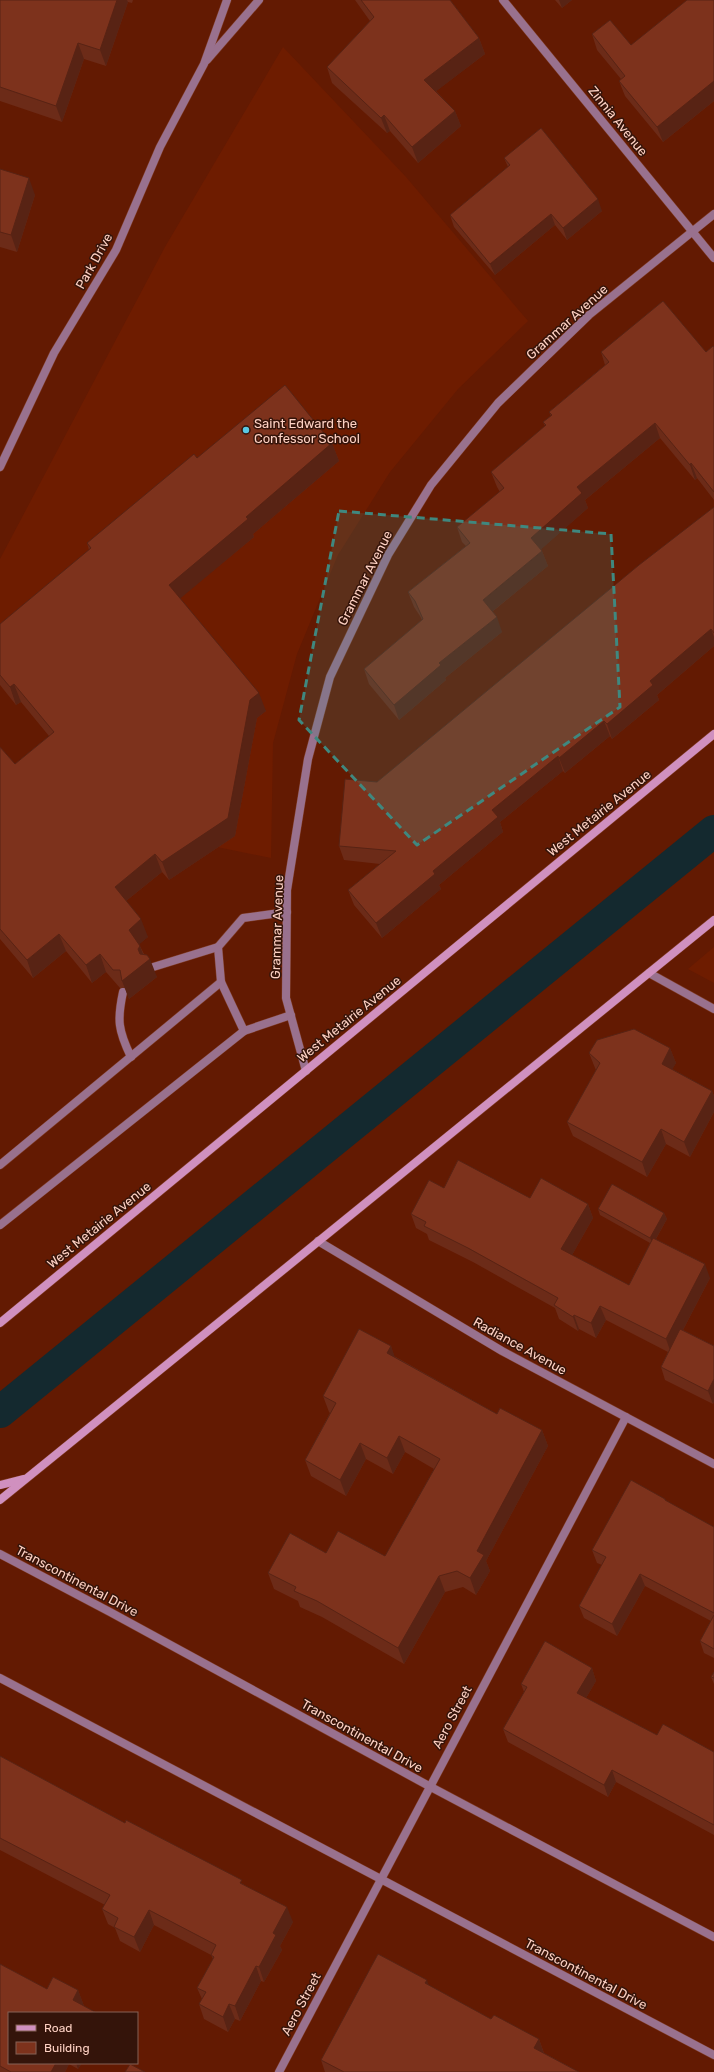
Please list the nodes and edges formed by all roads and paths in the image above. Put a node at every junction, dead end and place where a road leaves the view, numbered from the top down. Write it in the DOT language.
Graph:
graph roads {
  1 [pos="227,0"];
  2 [pos="259,0"];
  3 [pos="503,0"];
  4 [pos="204,64"];
  5 [pos="714,214"];
  6 [pos="692,231"];
  7 [pos="714,258"];
  8 [pos="0,467"];
  9 [pos="714,734"];
  10 [pos="287,912"];
  11 [pos="714,920"];
  12 [pos="218,947"];
  13 [pos="150,968"];
  14 [pos="649,973"];
  15 [pos="221,982"];
  16 [pos="123,992"];
  17 [pos="714,1009"];
  18 [pos="291,1015"];
  19 [pos="244,1031"];
  20 [pos="131,1057"];
  21 [pos="306,1071"];
  22 [pos="0,1165"];
  23 [pos="0,1225"];
  24 [pos="318,1241"];
  25 [pos="0,1323"];
  26 [pos="626,1418"];
  27 [pos="714,1464"];
  28 [pos="28,1478"];
  29 [pos="0,1485"];
  30 [pos="0,1500"];
  31 [pos="0,1554"];
  32 [pos="0,1678"];
  33 [pos="429,1786"];
  34 [pos="381,1879"];
  35 [pos="714,1938"];
  36 [pos="714,2055"];
  37 [pos="279,2072"];
  1 -- 4 [label="street"];
  2 -- 4 [label="street"];
  3 -- 6 [label="street, Zinnia Avenue"];
  4 -- 8 [label="street, Park Drive"];
  5 -- 6 [label="street, Grammar Avenue"];
  6 -- 7 [label="street, Zinnia Avenue"];
  6 -- 10 [label="street, Grammar Avenue"];
  9 -- 21 [label="main road, West Metairie Avenue"];
  10 -- 12 [label="street"];
  10 -- 18 [label="street, Grammar Avenue"];
  11 -- 14 [label="main road"];
  12 -- 13 [label="street"];
  12 -- 15 [label="street"];
  14 -- 17 [label="street"];
  14 -- 24 [label="main road"];
  15 -- 19 [label="street"];
  15 -- 20 [label="street"];
  16 -- 20 [label="street"];
  18 -- 19 [label="street"];
  18 -- 21 [label="street, Grammar Avenue"];
  19 -- 23 [label="street"];
  20 -- 22 [label="street"];
  21 -- 25 [label="main road, West Metairie Avenue"];
  24 -- 26 [label="street, Radiance Avenue"];
  24 -- 28 [label="main road"];
  26 -- 27 [label="street, Radiance Avenue"];
  26 -- 33 [label="street, Aero Street"];
  28 -- 29 [label="main road"];
  28 -- 30 [label="main road"];
  31 -- 33 [label="street, Transcontinental Drive"];
  32 -- 34 [label="street, Transcontinental Drive"];
  33 -- 34 [label="street, Aero Street"];
  33 -- 35 [label="street, Transcontinental Drive"];
  34 -- 36 [label="street, Transcontinental Drive"];
  34 -- 37 [label="street, Aero Street"];
}
